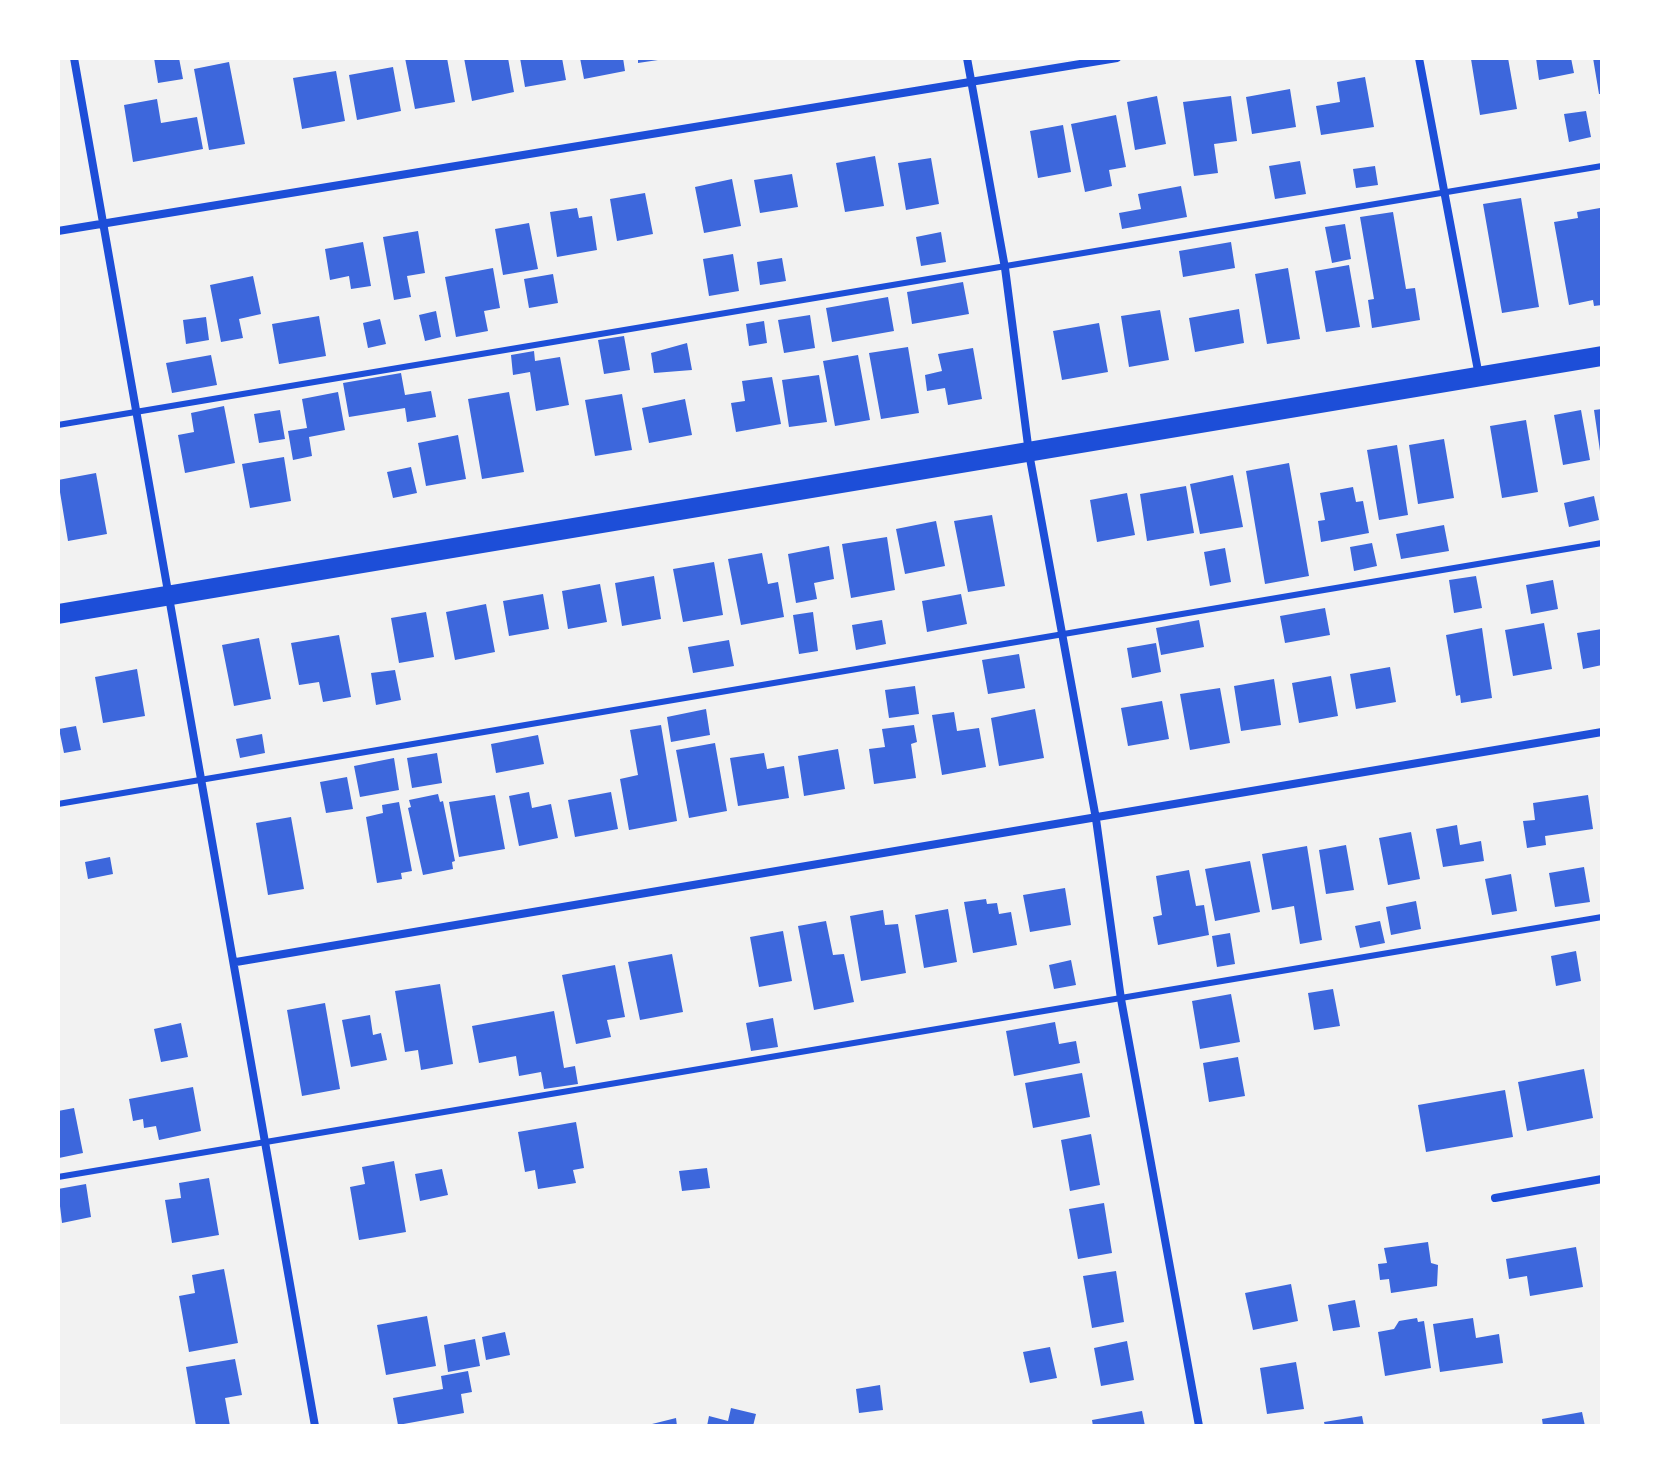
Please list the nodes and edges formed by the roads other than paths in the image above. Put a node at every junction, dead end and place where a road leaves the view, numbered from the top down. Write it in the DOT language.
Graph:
graph roads {
  1 [pos="74,58"];
  2 [pos="967,58"];
  3 [pos="1117,58"];
  4 [pos="1419,58"];
  5 [pos="971,82"];
  6 [pos="1602,166"];
  7 [pos="1445,192"];
  8 [pos="104,225"];
  9 [pos="58,231"];
  10 [pos="1005,268"];
  11 [pos="1602,356"];
  12 [pos="1479,377"];
  13 [pos="135,412"];
  14 [pos="58,425"];
  15 [pos="1029,453"];
  16 [pos="1602,543"];
  17 [pos="169,595"];
  18 [pos="58,614"];
  19 [pos="1062,635"];
  20 [pos="1602,732"];
  21 [pos="201,779"];
  22 [pos="58,804"];
  23 [pos="1096,819"];
  24 [pos="1602,917"];
  25 [pos="236,962"];
  26 [pos="1121,999"];
  27 [pos="265,1141"];
  28 [pos="58,1177"];
  29 [pos="1602,1179"];
  30 [pos="1495,1198"];
  31 [pos="315,1426"];
  32 [pos="1199,1426"];
  1 -- 8 [label="street"];
  2 -- 5 [label="street"];
  3 -- 5 [label="street"];
  4 -- 7 [label="street"];
  5 -- 8 [label="street"];
  5 -- 10 [label="street"];
  6 -- 7 [label="lane"];
  7 -- 10 [label="lane"];
  7 -- 12 [label="street"];
  8 -- 9 [label="street"];
  8 -- 13 [label="street"];
  10 -- 13 [label="lane"];
  10 -- 15 [label="street"];
  11 -- 12 [label="main road"];
  12 -- 15 [label="main road"];
  13 -- 14 [label="lane"];
  13 -- 17 [label="street"];
  15 -- 17 [label="main road"];
  15 -- 19 [label="street"];
  16 -- 19 [label="lane"];
  17 -- 18 [label="main road"];
  17 -- 21 [label="street"];
  19 -- 21 [label="lane"];
  19 -- 23 [label="street"];
  20 -- 23 [label="street"];
  21 -- 22 [label="lane"];
  21 -- 25 [label="street"];
  23 -- 25 [label="street"];
  23 -- 26 [label="street"];
  24 -- 26 [label="lane"];
  25 -- 27 [label="street"];
  26 -- 27 [label="lane"];
  26 -- 32 [label="street"];
  27 -- 28 [label="lane"];
  27 -- 31 [label="street"];
  29 -- 30 [label="street"];
}
